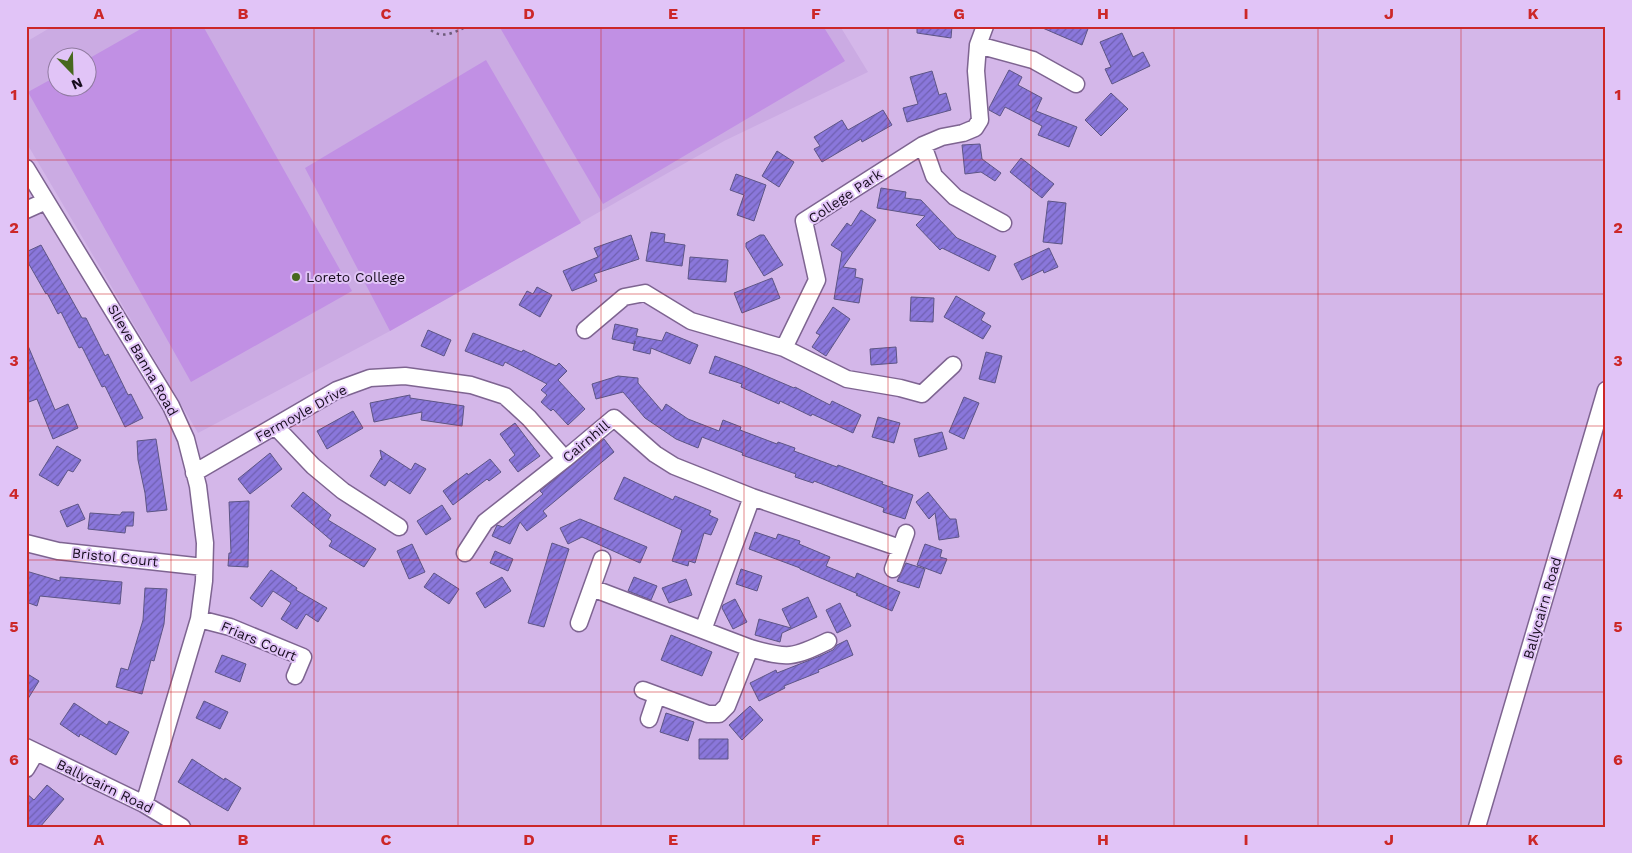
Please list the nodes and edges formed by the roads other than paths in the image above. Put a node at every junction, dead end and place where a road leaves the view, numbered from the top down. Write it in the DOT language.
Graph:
graph roads {
  1 [pos="985,26"];
  2 [pos="978,45"];
  3 [pos="1076,84"];
  4 [pos="923,145"];
  5 [pos="26,168"];
  6 [pos="46,201"];
  7 [pos="26,210"];
  8 [pos="1003,223"];
  9 [pos="585,330"];
  10 [pos="784,348"];
  11 [pos="953,365"];
  12 [pos="1606,390"];
  13 [pos="275,426"];
  14 [pos="566,459"];
  15 [pos="194,473"];
  16 [pos="752,497"];
  17 [pos="399,527"];
  18 [pos="26,543"];
  19 [pos="465,553"];
  20 [pos="602,559"];
  21 [pos="204,567"];
  22 [pos="893,570"];
  23 [pos="592,588"];
  24 [pos="199,619"];
  25 [pos="579,623"];
  26 [pos="703,630"];
  27 [pos="828,642"];
  28 [pos="750,648"];
  29 [pos="295,676"];
  30 [pos="649,719"];
  31 [pos="31,750"];
  32 [pos="26,769"];
  33 [pos="144,804"];
  34 [pos="182,827"];
  35 [pos="1477,827"];
  1 -- 2 [label="street, College Park"];
  2 -- 3 [label="street"];
  2 -- 4 [label="street, College Park"];
  4 -- 8 [label="street"];
  4 -- 10 [label="street, College Park"];
  5 -- 6 [label="street, Slieve Banna Road"];
  6 -- 7 [label="street"];
  6 -- 15 [label="street, Slieve Banna Road"];
  9 -- 10 [label="street"];
  10 -- 11 [label="street"];
  12 -- 35 [label="street, Ballycairn Road"];
  13 -- 14 [label="street, Fermoyle Drive"];
  13 -- 15 [label="street, Fermoyle Drive"];
  13 -- 17 [label="street"];
  14 -- 16 [label="street, Cairnhill"];
  14 -- 19 [label="street, Cairnhill"];
  15 -- 21 [label="street, Slieve Banna Road"];
  16 -- 22 [label="street, Cairnhill"];
  16 -- 26 [label="street"];
  18 -- 21 [label="street, Bristol Court"];
  20 -- 23 [label="street"];
  21 -- 24 [label="street, Slieve Banna Road"];
  23 -- 25 [label="street"];
  23 -- 26 [label="street"];
  24 -- 29 [label="street, Friars Court"];
  24 -- 33 [label="street, Slieve Banna Road"];
  26 -- 28 [label="street"];
  27 -- 28 [label="street"];
  28 -- 30 [label="street"];
  31 -- 32 [label="street"];
  31 -- 33 [label="street, Ballycairn Road"];
  33 -- 34 [label="street, Ballycairn Road"];
}
